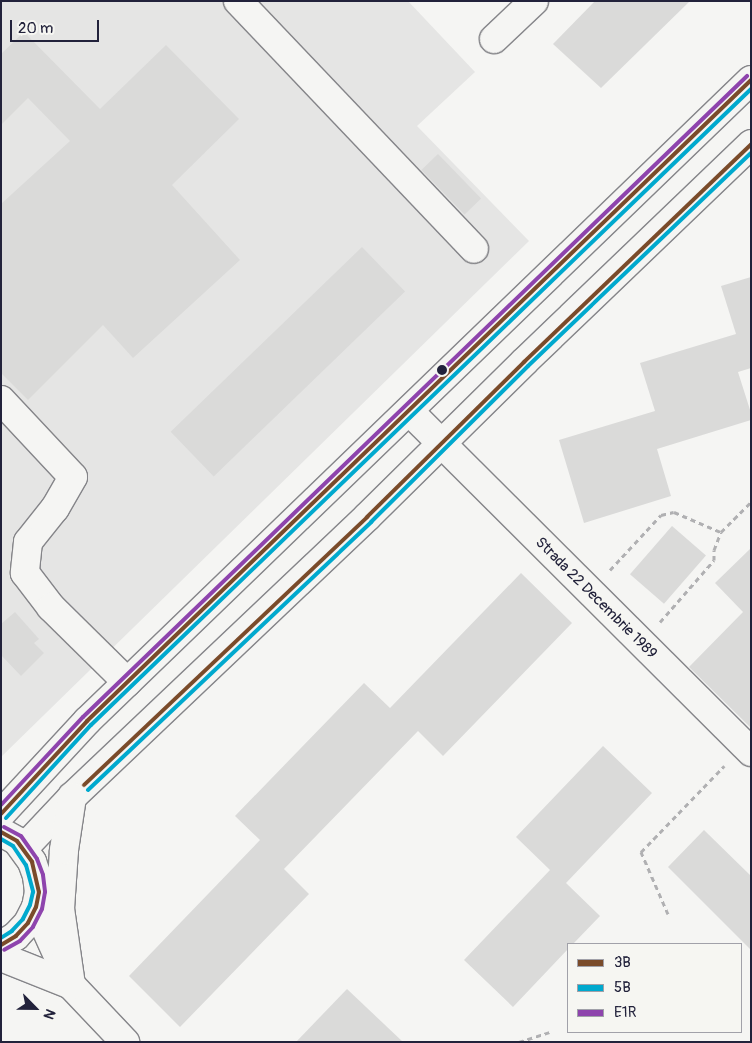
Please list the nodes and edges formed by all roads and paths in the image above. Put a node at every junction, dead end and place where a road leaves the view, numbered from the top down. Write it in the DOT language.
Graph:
graph roads {
  1 [pos="238,1"];
  2 [pos="534,1"];
  3 [pos="494,39"];
  4 [pos="751,80"];
  5 [pos="751,144"];
  6 [pos="474,249"];
  7 [pos="1,400"];
  8 [pos="409,410"];
  9 [pos="441,444"];
  10 [pos="751,502"];
  11 [pos="721,532"];
  12 [pos="590,592"];
  13 [pos="641,643"];
  14 [pos="127,682"];
  15 [pos="747,749"];
  16 [pos="72,797"];
  17 [pos="1,814"];
  18 [pos="1,832"];
  19 [pos="24,848"];
  20 [pos="36,907"];
  21 [pos="668,914"];
  22 [pos="1,945"];
  23 [pos="1,957"];
  24 [pos="70,986"];
  25 [pos="550,1032"];
  26 [pos="125,1042"];
  27 [pos="519,1042"];
  1 -- 6 [label="main road"];
  2 -- 3 [label="main road"];
  4 -- 8 [label="main road"];
  5 -- 9 [label="main road"];
  7 -- 14 [label="main road"];
  8 -- 9 [label="main road, Strada 22 Decembrie 1989"];
  8 -- 14 [label="main road"];
  9 -- 12 [label="main road, Strada 22 Decembrie 1989"];
  9 -- 16 [label="main road"];
  10 -- 11 [label="path"];
  11 -- 12 [label="path"];
  11 -- 13 [label="path"];
  12 -- 13 [label="main road, Strada 22 Decembrie 1989"];
  13 -- 15 [label="main road, Strada 22 Decembrie 1989"];
  14 -- 17 [label="main road"];
  15 -- 21 [label="path"];
  16 -- 19 [label="main road"];
  16 -- 24 [label="main road"];
  18 -- 19 [label="main road"];
  19 -- 20 [label="main road"];
  20 -- 22 [label="main road"];
  20 -- 24 [label="main road"];
  23 -- 24 [label="main road"];
  24 -- 26 [label="main road"];
  25 -- 27 [label="path"];
}
